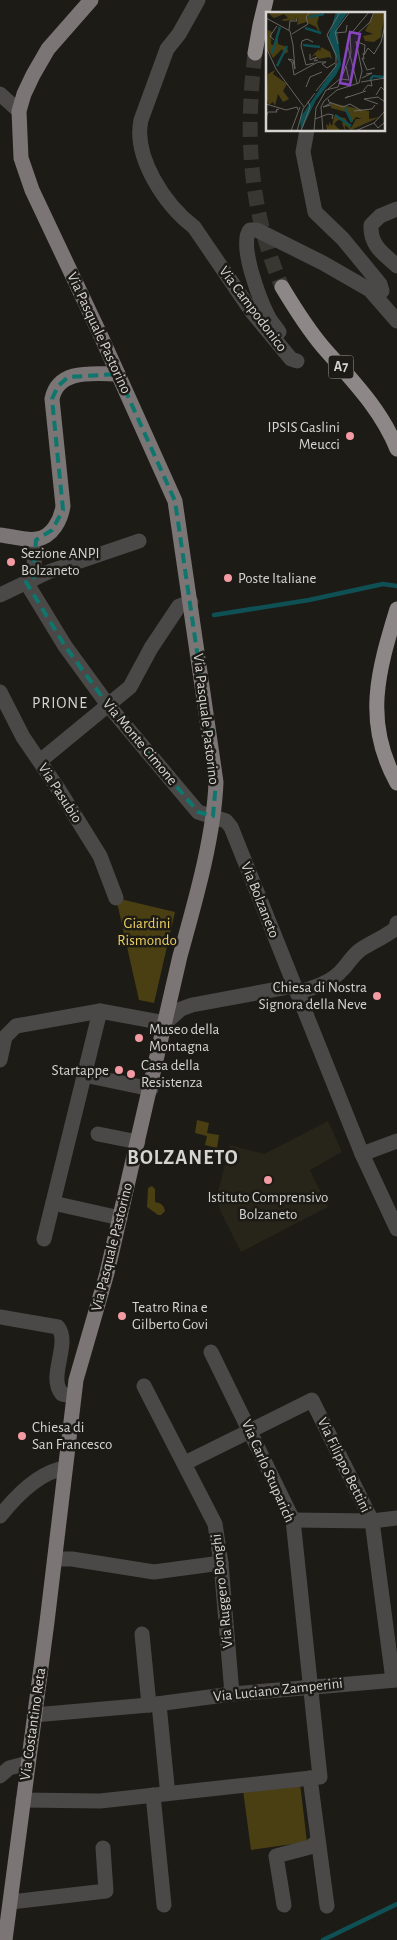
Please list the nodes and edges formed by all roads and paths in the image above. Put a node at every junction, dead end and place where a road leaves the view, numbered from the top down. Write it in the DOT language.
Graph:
graph roads {
  1 [pos="91,0"];
  2 [pos="198,0"];
  3 [pos="266,0"];
  4 [pos="255,53"];
  5 [pos="0,94"];
  6 [pos="20,111"];
  7 [pos="308,131"];
  8 [pos="397,209"];
  9 [pos="397,266"];
  10 [pos="282,287"];
  11 [pos="374,293"];
  12 [pos="397,321"];
  13 [pos="118,374"];
  14 [pos="397,449"];
  15 [pos="0,535"];
  16 [pos="36,540"];
  17 [pos="139,541"];
  18 [pos="29,580"];
  19 [pos="0,594"];
  20 [pos="191,602"];
  21 [pos="397,609"];
  22 [pos="0,692"];
  23 [pos="108,705"];
  24 [pos="40,761"];
  25 [pos="397,783"];
  26 [pos="213,816"];
  27 [pos="116,898"];
  28 [pos="397,923"];
  29 [pos="296,990"];
  30 [pos="100,1011"];
  31 [pos="165,1023"];
  32 [pos="0,1060"];
  33 [pos="84,1075"];
  34 [pos="151,1089"];
  35 [pos="98,1134"];
  36 [pos="397,1140"];
  37 [pos="138,1142"];
  38 [pos="362,1154"];
  39 [pos="391,1197"];
  40 [pos="53,1203"];
  41 [pos="120,1218"];
  42 [pos="397,1229"];
  43 [pos="44,1239"];
  44 [pos="0,1317"];
  45 [pos="211,1352"];
  46 [pos="144,1386"];
  47 [pos="74,1396"];
  48 [pos="250,1431"];
  49 [pos="185,1463"];
  50 [pos="64,1468"];
  51 [pos="60,1508"];
  52 [pos="0,1516"];
  53 [pos="397,1518"];
  54 [pos="293,1520"];
  55 [pos="372,1521"];
  56 [pos="55,1559"];
  57 [pos="222,1562"];
  58 [pos="142,1634"];
  59 [pos="395,1680"];
  60 [pos="310,1686"];
  61 [pos="232,1694"];
  62 [pos="154,1704"];
  63 [pos="34,1715"];
  64 [pos="28,1763"];
  65 [pos="0,1776"];
  66 [pos="310,1778"];
  67 [pos="160,1794"];
  68 [pos="23,1800"];
  69 [pos="318,1841"];
  70 [pos="103,1848"];
  71 [pos="11,1902"];
  72 [pos="164,1904"];
  73 [pos="284,1905"];
  74 [pos="327,1906"];
  75 [pos="5,1940"];
  1 -- 6 [label="main road, Via Pasquale Pastorino"];
  2 -- 11 [label="street, Via Campodonico"];
  3 -- 4 [label="highway"];
  5 -- 6 [label="street"];
  6 -- 13 [label="main road, Via Pasquale Pastorino"];
  7 -- 11 [label="street"];
  8 -- 9 [label="street"];
  10 -- 14 [label="highway, A7"];
  11 -- 12 [label="street, Via Campodonico"];
  13 -- 16 [label="main road"];
  13 -- 20 [label="main road, Via Pasquale Pastorino"];
  15 -- 16 [label="main road"];
  16 -- 18 [label="street"];
  17 -- 18 [label="street"];
  18 -- 19 [label="street"];
  18 -- 23 [label="street, Via Monte Cimone"];
  20 -- 23 [label="street"];
  20 -- 26 [label="main road, Via Pasquale Pastorino"];
  21 -- 25 [label="highway"];
  22 -- 24 [label="street, Via Pasubio"];
  23 -- 24 [label="street"];
  23 -- 26 [label="street, Via Monte Cimone"];
  24 -- 27 [label="street, Via Pasubio"];
  26 -- 29 [label="street, Via Bolzaneto"];
  26 -- 31 [label="main road, Via Pasquale Pastorino"];
  28 -- 29 [label="street"];
  29 -- 31 [label="street"];
  29 -- 38 [label="street, Via Bolzaneto"];
  30 -- 31 [label="street"];
  30 -- 32 [label="street"];
  30 -- 33 [label="street"];
  31 -- 34 [label="main road, Via Pasquale Pastorino"];
  33 -- 34 [label="street"];
  33 -- 40 [label="street"];
  34 -- 37 [label="main road, Via Pasquale Pastorino"];
  35 -- 37 [label="street"];
  36 -- 38 [label="street"];
  37 -- 41 [label="main road, Via Pasquale Pastorino"];
  38 -- 39 [label="street, Via Bolzaneto"];
  39 -- 42 [label="street, Via Bolzaneto"];
  40 -- 41 [label="street"];
  40 -- 43 [label="street"];
  41 -- 47 [label="main road, Via Pasquale Pastorino"];
  44 -- 47 [label="street"];
  45 -- 48 [label="street, Via Carlo Stuparich"];
  46 -- 49 [label="street, Via Ruggero Bonghi"];
  47 -- 50 [label="main road, Via Pasquale Pastorino"];
  48 -- 49 [label="street"];
  48 -- 54 [label="street, Via Carlo Stuparich"];
  48 -- 55 [label="street, Via Filippo Bettini"];
  49 -- 57 [label="street, Via Ruggero Bonghi"];
  50 -- 51 [label="main road, Via Pasquale Pastorino"];
  50 -- 52 [label="street"];
  51 -- 56 [label="main road, Via Costantino Reta"];
  53 -- 55 [label="street"];
  54 -- 55 [label="street"];
  54 -- 60 [label="street, Via Carlo Stuparich"];
  55 -- 59 [label="street, Via Filippo Bettini"];
  56 -- 57 [label="street"];
  56 -- 63 [label="main road, Via Costantino Reta"];
  57 -- 61 [label="street, Via Ruggero Bonghi"];
  58 -- 62 [label="street"];
  59 -- 60 [label="street, Via Luciano Zamperini"];
  60 -- 61 [label="street, Via Luciano Zamperini"];
  60 -- 66 [label="street, Via Carlo Stuparich"];
  61 -- 62 [label="street, Via Luciano Zamperini"];
  62 -- 63 [label="street, Via Luciano Zamperini"];
  62 -- 67 [label="street"];
  63 -- 64 [label="main road, Via Costantino Reta"];
  64 -- 65 [label="street"];
  64 -- 68 [label="main road, Via Costantino Reta"];
  66 -- 67 [label="street"];
  66 -- 69 [label="street"];
  67 -- 68 [label="street"];
  67 -- 72 [label="street"];
  68 -- 71 [label="main road, Via Costantino Reta"];
  69 -- 73 [label="street"];
  69 -- 74 [label="street"];
  70 -- 71 [label="street"];
  71 -- 75 [label="main road, Via Costantino Reta"];
}
